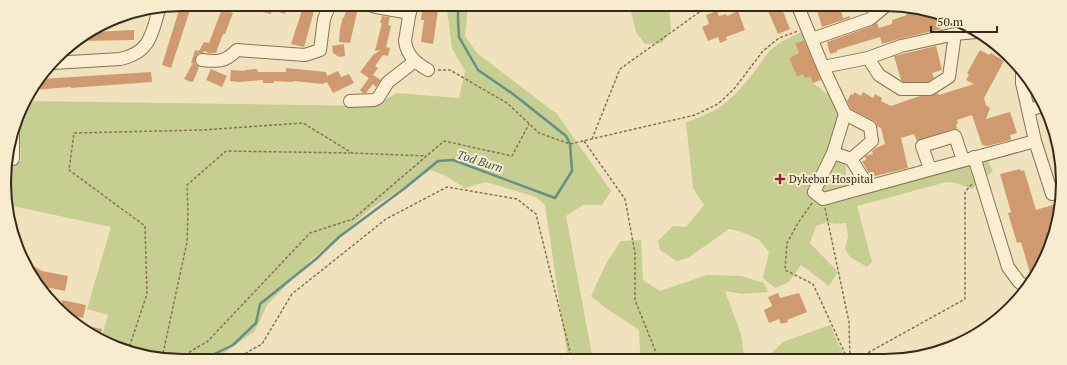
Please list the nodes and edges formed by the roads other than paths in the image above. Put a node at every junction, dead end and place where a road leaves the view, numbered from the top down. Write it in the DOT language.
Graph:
graph roads {
  1 [pos="327,11"];
  2 [pos="410,11"];
  3 [pos="800,11"];
  4 [pos="880,11"];
  5 [pos="158,12"];
  6 [pos="968,33"];
  7 [pos="955,34"];
  8 [pos="812,39"];
  9 [pos="868,58"];
  10 [pos="202,60"];
  11 [pos="414,61"];
  12 [pos="60,63"];
  13 [pos="824,67"];
  14 [pos="428,70"];
  15 [pos="1022,80"];
  16 [pos="350,101"];
  17 [pos="1038,107"];
  18 [pos="1028,110"];
  19 [pos="845,114"];
  20 [pos="1035,141"];
  21 [pos="834,153"];
  22 [pos="851,159"];
  23 [pos="969,159"];
  24 [pos="930,169"];
  25 [pos="868,186"];
  26 [pos="1052,194"];
  27 [pos="1023,285"];
  1 -- 10 [label="street"];
  2 -- 11 [label="street"];
  3 -- 8 [label="street"];
  4 -- 8 [label="street"];
  5 -- 12 [label="street"];
  6 -- 7 [label="street"];
  7 -- 9 [label="street"];
  7 -- 9 [label="street"];
  8 -- 13 [label="street"];
  9 -- 13 [label="street"];
  11 -- 14 [label="street"];
  11 -- 16 [label="street"];
  13 -- 19 [label="street"];
  15 -- 18 [label="street"];
  17 -- 18 [label="street"];
  18 -- 20 [label="street"];
  19 -- 21 [label="street"];
  19 -- 22 [label="street"];
  20 -- 23 [label="street"];
  20 -- 26 [label="street"];
  21 -- 22 [label="street"];
  21 -- 25 [label="street"];
  22 -- 25 [label="street"];
  23 -- 24 [label="street"];
  23 -- 24 [label="street"];
  23 -- 27 [label="street"];
  24 -- 25 [label="street"];
}
